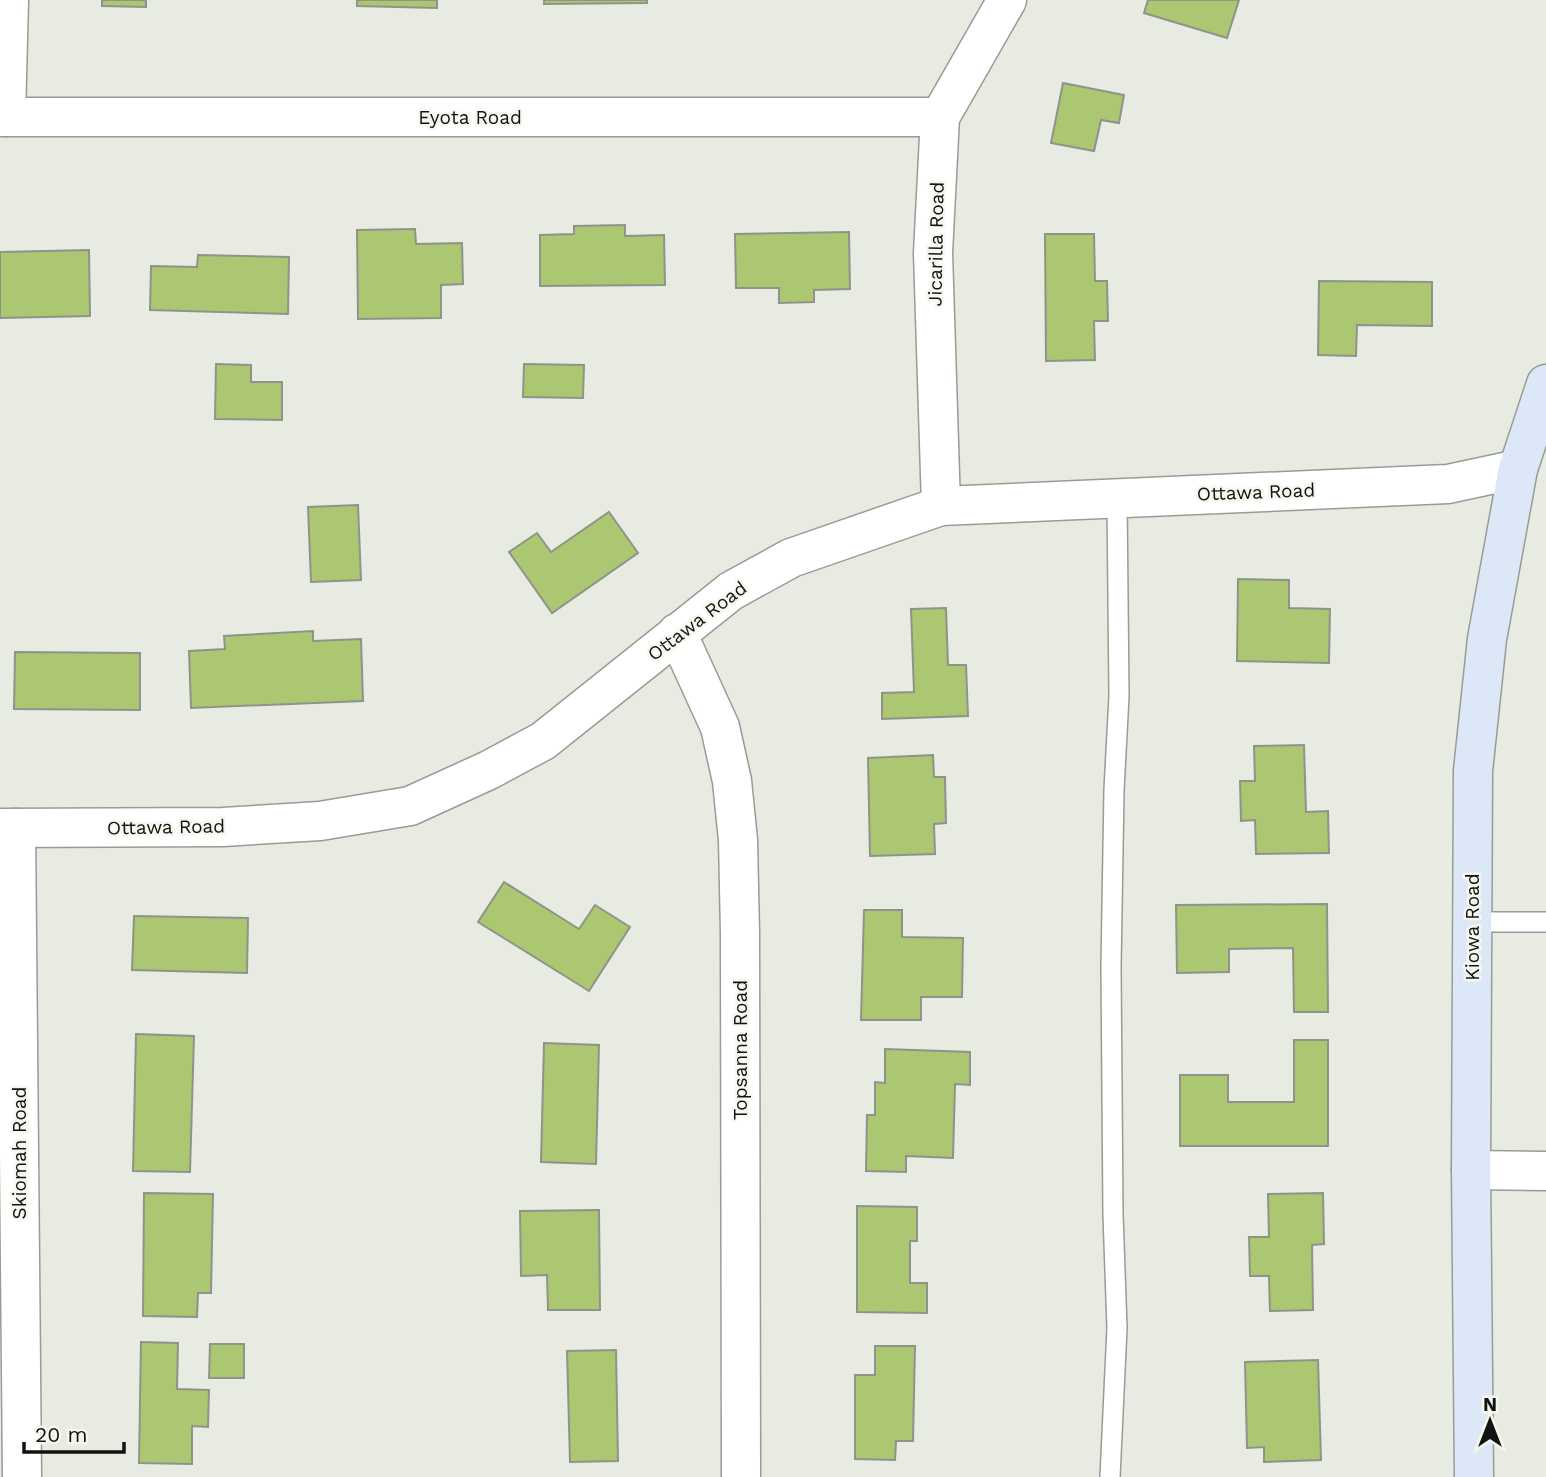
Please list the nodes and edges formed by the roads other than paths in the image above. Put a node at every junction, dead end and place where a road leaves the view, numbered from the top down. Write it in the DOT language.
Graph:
graph roads {
  1 [pos="9,0"];
  2 [pos="1007,0"];
  3 [pos="3,117"];
  4 [pos="940,117"];
  5 [pos="1546,384"];
  6 [pos="1532,466"];
  7 [pos="1117,498"];
  8 [pos="941,506"];
  9 [pos="677,633"];
  10 [pos="8,828"];
  11 [pos="1472,922"];
  12 [pos="1546,922"];
  13 [pos="1471,1170"];
  14 [pos="1546,1171"];
  15 [pos="22,1477"];
  16 [pos="741,1477"];
  17 [pos="1110,1477"];
  18 [pos="1474,1477"];
  1 -- 3 [label="street"];
  2 -- 4 [label="street, Jicarilla Road"];
  3 -- 4 [label="street, Eyota Road"];
  4 -- 8 [label="street, Jicarilla Road"];
  5 -- 6 [label="street, Kiowa Road"];
  6 -- 7 [label="street, Ottawa Road"];
  6 -- 11 [label="street, Kiowa Road"];
  7 -- 8 [label="street, Ottawa Road"];
  7 -- 17 [label="lane"];
  8 -- 9 [label="street, Ottawa Road"];
  9 -- 10 [label="street, Ottawa Road"];
  9 -- 16 [label="street, Topsanna Road"];
  10 -- 15 [label="street, Skiomah Road"];
  11 -- 12 [label="lane"];
  11 -- 13 [label="street, Kiowa Road"];
  13 -- 14 [label="street"];
  13 -- 18 [label="street, Kiowa Road"];
}
